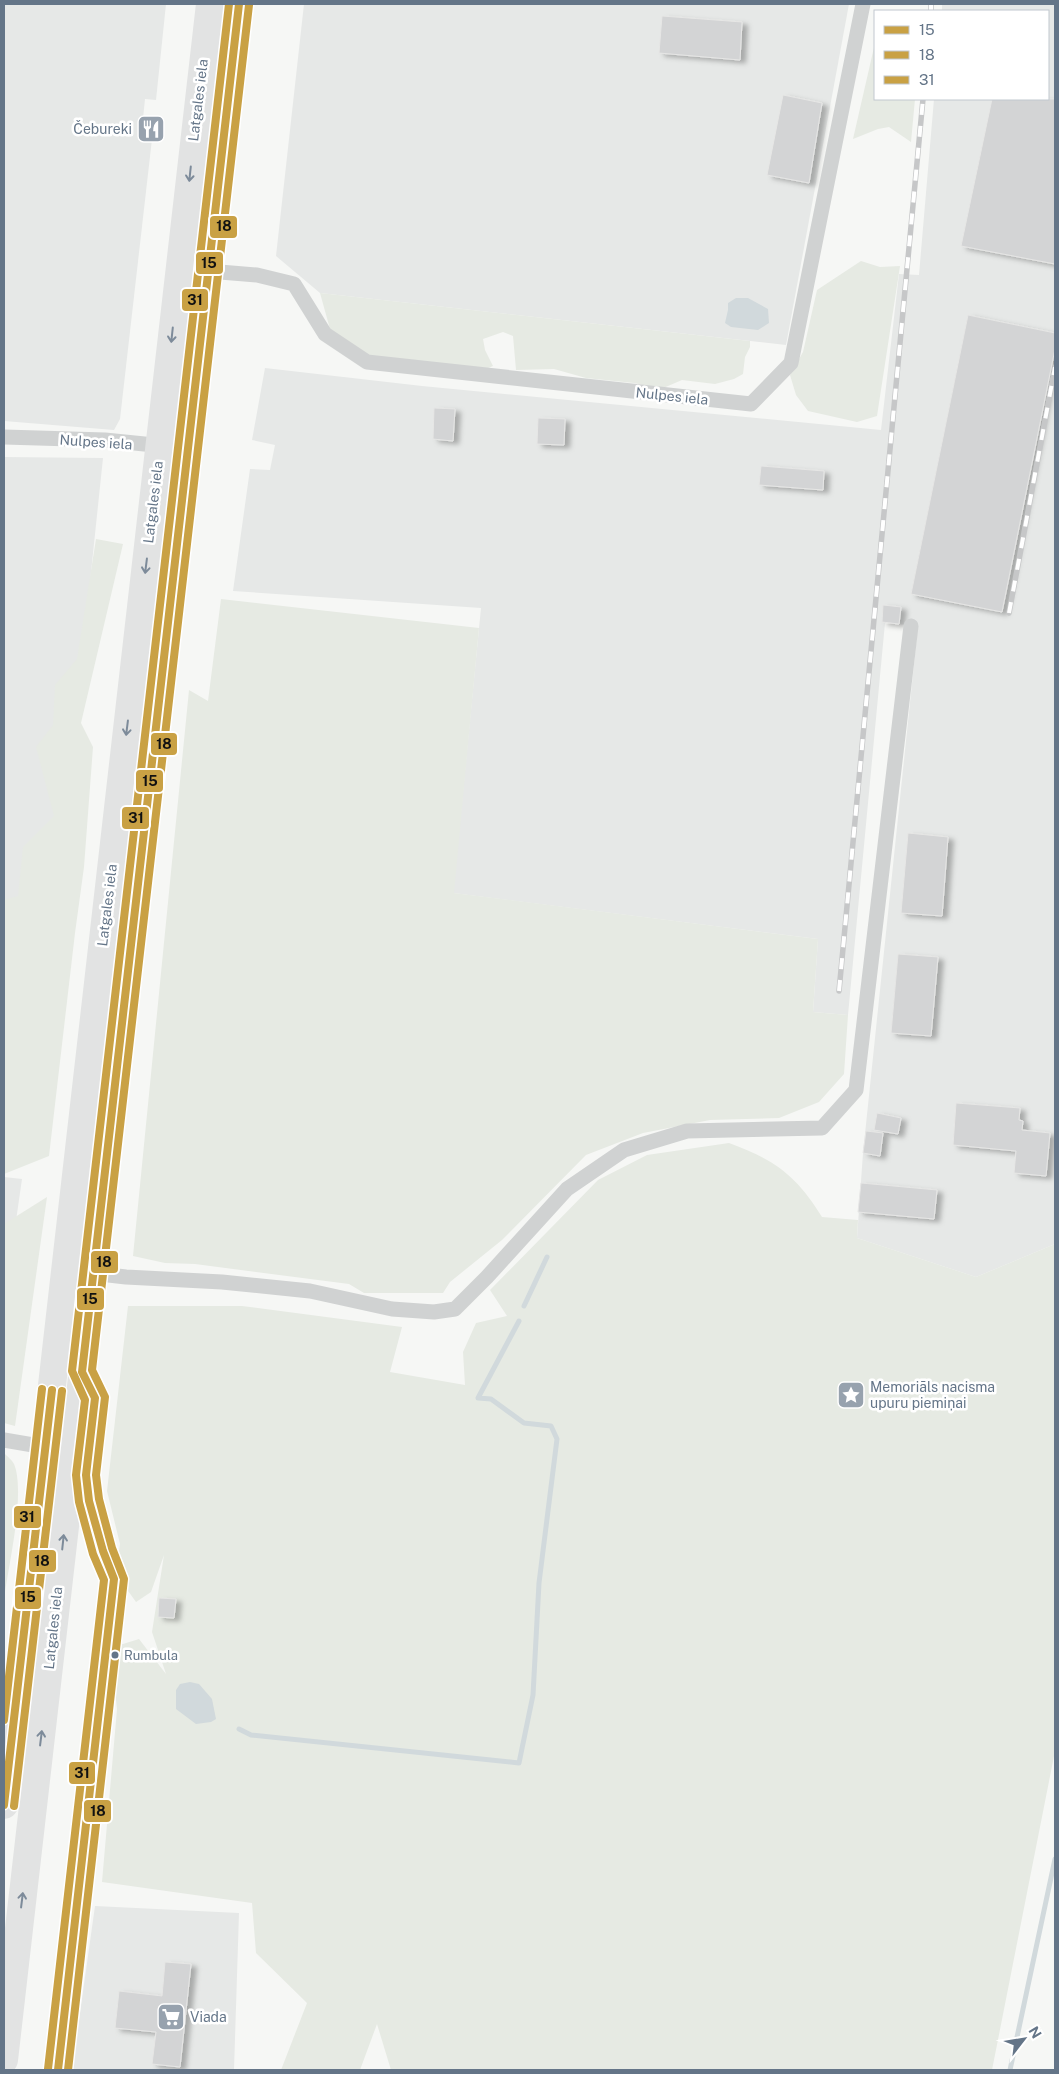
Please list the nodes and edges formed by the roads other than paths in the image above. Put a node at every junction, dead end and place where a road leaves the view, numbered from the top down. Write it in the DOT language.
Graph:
graph roads {
  1 [pos="210,4"];
  2 [pos="239,4"];
  3 [pos="863,4"];
  4 [pos="208,271"];
  5 [pos="4,437"];
  6 [pos="160,446"];
  7 [pos="188,446"];
  8 [pos="911,626"];
  9 [pos="65,1270"];
  10 [pos="93,1273"];
  11 [pos="4,1440"];
  12 [pos="45,1447"];
  13 [pos="35,1785"];
  14 [pos="5,1789"];
  15 [pos="10,1948"];
  16 [pos="4,2060"];
  1 -- 6 [label="highway, Latgales iela, one-way"];
  2 -- 4 [label="highway, Latgales iela"];
  3 -- 4 [label="street, Nulpes iela"];
  4 -- 7 [label="highway, Latgales iela"];
  5 -- 6 [label="street, Nulpes iela"];
  6 -- 7 [label="street, Nulpes iela"];
  6 -- 9 [label="highway, Latgales iela, one-way"];
  7 -- 10 [label="highway, Latgales iela"];
  8 -- 10 [label="street"];
  9 -- 10 [label="street"];
  9 -- 12 [label="highway, Latgales iela"];
  13 -- 10 [label="highway, Latgales iela, one-way"];
  11 -- 12 [label="street"];
  12 -- 14 [label="highway, Latgales iela"];
  13 -- 14 [label="street"];
  15 -- 13 [label="highway, Latgales iela, one-way"];
  15 -- 16 [label="highway, Latgales iela"];
}
